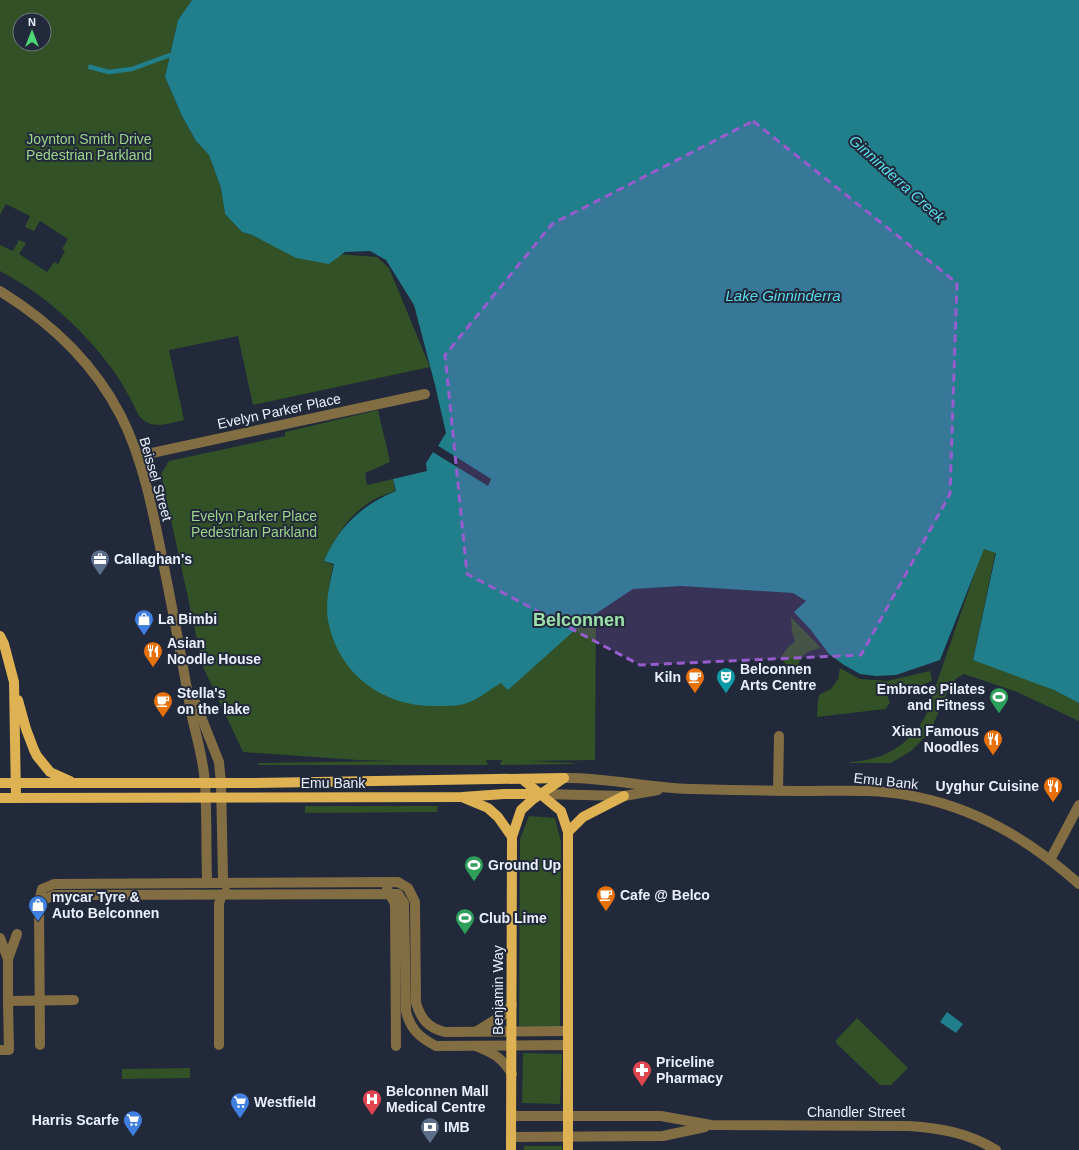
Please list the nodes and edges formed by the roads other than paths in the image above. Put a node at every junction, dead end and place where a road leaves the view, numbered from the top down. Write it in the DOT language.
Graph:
graph roads {
  1 [pos="0,291"];
  2 [pos="425,394"];
  3 [pos="138,456"];
  4 [pos="0,636"];
  5 [pos="185,677"];
  6 [pos="14,682"];
  7 [pos="779,736"];
  8 [pos="564,778"];
  9 [pos="522,779"];
  10 [pos="0,783"];
  11 [pos="16,783"];
  12 [pos="74,783"];
  13 [pos="205,783"];
  14 [pos="221,783"];
  15 [pos="666,788"];
  16 [pos="778,791"];
  17 [pos="542,794"];
  18 [pos="624,796"];
  19 [pos="462,797"];
  20 [pos="0,798"];
  21 [pos="16,798"];
  22 [pos="206,798"];
  23 [pos="222,798"];
  24 [pos="1079,805"];
  25 [pos="568,832"];
  26 [pos="512,838"];
  27 [pos="1050,860"];
  28 [pos="207,879"];
  29 [pos="221,881"];
  30 [pos="1079,884"];
  31 [pos="219,895"];
  32 [pos="39,902"];
  33 [pos="219,923"];
  34 [pos="17,934"];
  35 [pos="0,938"];
  36 [pos="8,959"];
  37 [pos="74,1000"];
  38 [pos="8,1001"];
  39 [pos="512,1005"];
  40 [pos="568,1031"];
  41 [pos="475,1032"];
  42 [pos="512,1032"];
  43 [pos="40,1045"];
  44 [pos="219,1045"];
  45 [pos="512,1045"];
  46 [pos="568,1045"];
  47 [pos="396,1046"];
  48 [pos="475,1046"];
  49 [pos="0,1050"];
  50 [pos="512,1074"];
  51 [pos="512,1116"];
  52 [pos="568,1116"];
  53 [pos="711,1125"];
  54 [pos="568,1137"];
  55 [pos="512,1138"];
  56 [pos="511,1150"];
  57 [pos="568,1150"];
  58 [pos="996,1150"];
  1 -- 3 [label="street, Beissel Street"];
  2 -- 3 [label="street, Evelyn Parker Place"];
  3 -- 5 [label="street, Beissel Street"];
  4 -- 6 [label="main road"];
  5 -- 13 [label="street, Beissel Street"];
  5 -- 14 [label="street, Beissel Street"];
  6 -- 11 [label="main road"];
  6 -- 12 [label="main road"];
  7 -- 16 [label="street"];
  8 -- 9 [label="main road, Emu Bank"];
  8 -- 15 [label="street, Emu Bank"];
  8 -- 17 [label="main road, Benjamin Way"];
  9 -- 14 [label="main road, Emu Bank"];
  9 -- 17 [label="main road"];
  10 -- 11 [label="main road, Emu Bank"];
  11 -- 12 [label="main road, Emu Bank"];
  11 -- 21 [label="main road"];
  12 -- 13 [label="main road, Emu Bank"];
  13 -- 14 [label="main road, Emu Bank"];
  13 -- 22 [label="street, Beissel Street"];
  14 -- 23 [label="street, Beissel Street"];
  15 -- 16 [label="street, Emu Bank"];
  15 -- 18 [label="street, Emu Bank"];
  16 -- 27 [label="street, Emu Bank"];
  17 -- 18 [label="street, Emu Bank"];
  17 -- 19 [label="main road, Emu Bank"];
  17 -- 25 [label="main road"];
  17 -- 26 [label="main road, Benjamin Way"];
  18 -- 25 [label="main road"];
  19 -- 23 [label="main road, Emu Bank"];
  19 -- 26 [label="main road"];
  20 -- 21 [label="main road, Emu Bank"];
  21 -- 22 [label="main road, Emu Bank"];
  22 -- 23 [label="main road, Emu Bank"];
  22 -- 28 [label="street, Beissel Street"];
  23 -- 29 [label="street, Beissel Street"];
  24 -- 27 [label="street"];
  25 -- 40 [label="main road"];
  26 -- 39 [label="main road, Benjamin Way"];
  27 -- 30 [label="street, Emu Bank"];
  29 -- 31 [label="street, Beissel Street"];
  29 -- 32 [label="street"];
  29 -- 41 [label="street"];
  31 -- 32 [label="street"];
  31 -- 33 [label="street, Beissel Street"];
  31 -- 48 [label="street"];
  32 -- 43 [label="street"];
  33 -- 44 [label="street"];
  33 -- 47 [label="street"];
  34 -- 36 [label="street"];
  35 -- 36 [label="street"];
  36 -- 38 [label="street"];
  37 -- 38 [label="street"];
  38 -- 49 [label="street"];
  39 -- 41 [label="street"];
  39 -- 42 [label="main road, Benjamin Way"];
  40 -- 42 [label="street"];
  40 -- 46 [label="main road"];
  41 -- 42 [label="street"];
  42 -- 45 [label="main road, Benjamin Way"];
  45 -- 46 [label="street"];
  45 -- 48 [label="street"];
  45 -- 50 [label="main road, Benjamin Way"];
  46 -- 52 [label="main road"];
  48 -- 50 [label="street"];
  50 -- 51 [label="main road, Benjamin Way"];
  51 -- 52 [label="street, Chandler Street"];
  51 -- 55 [label="main road, Benjamin Way"];
  52 -- 53 [label="street, Chandler Street"];
  52 -- 54 [label="main road"];
  53 -- 54 [label="street, Chandler Street"];
  53 -- 58 [label="street, Chandler Street"];
  54 -- 55 [label="street, Chandler Street"];
  54 -- 57 [label="main road"];
  55 -- 56 [label="main road, Benjamin Way"];
}
